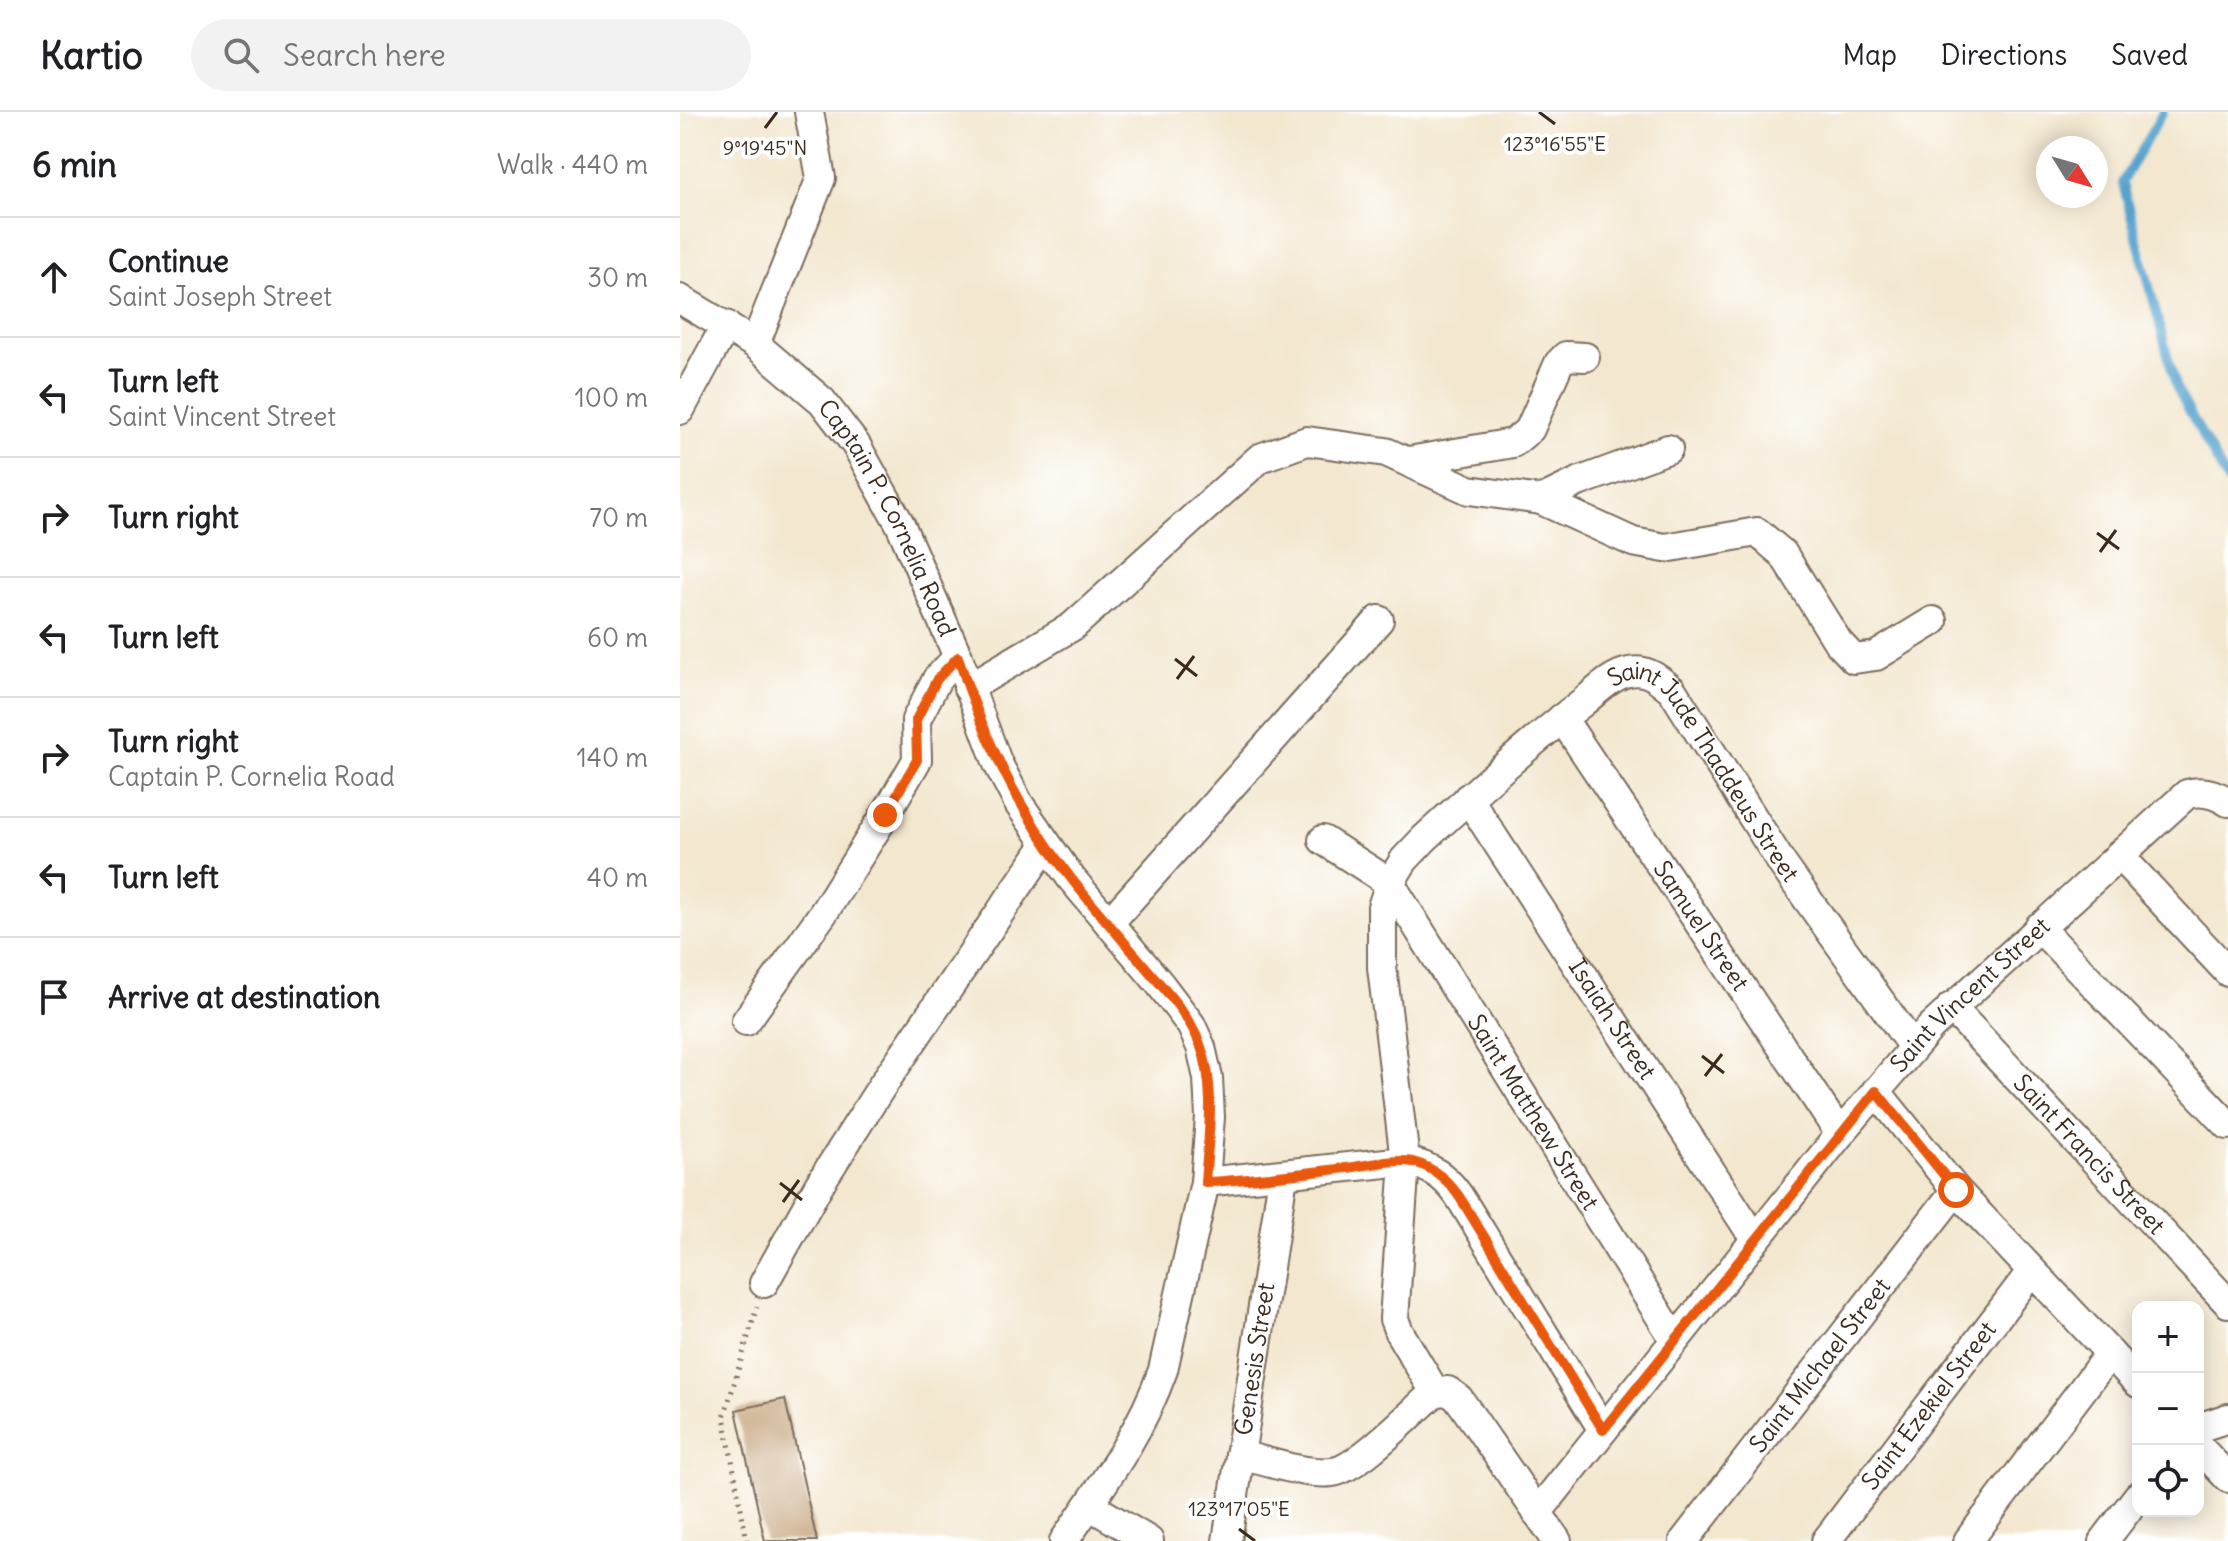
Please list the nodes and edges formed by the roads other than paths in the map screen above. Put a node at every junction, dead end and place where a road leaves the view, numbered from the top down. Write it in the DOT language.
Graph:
graph roads {
  1 [pos="809,112"];
  2 [pos="680,299"];
  3 [pos="726,325"];
  4 [pos="755,344"];
  5 [pos="1585,357"];
  6 [pos="680,410"];
  7 [pos="1668,449"];
  8 [pos="1409,461"];
  9 [pos="1541,500"];
  10 [pos="1379,620"];
  11 [pos="1933,621"];
  12 [pos="958,657"];
  13 [pos="968,688"];
  14 [pos="1562,718"];
  15 [pos="1468,798"];
  16 [pos="2228,802"];
  17 [pos="1323,840"];
  18 [pos="1046,845"];
  19 [pos="2119,855"];
  20 [pos="1390,883"];
  21 [pos="1109,923"];
  22 [pos="2039,927"];
  23 [pos="2228,972"];
  24 [pos="1951,1007"];
  25 [pos="746,1021"];
  26 [pos="1913,1047"];
  27 [pos="1876,1091"];
  28 [pos="2228,1125"];
  29 [pos="1840,1134"];
  30 [pos="1405,1161"];
  31 [pos="1283,1176"];
  32 [pos="1205,1182"];
  33 [pos="1956,1190"];
  34 [pos="1755,1239"];
  35 [pos="2031,1272"];
  36 [pos="764,1283"];
  37 [pos="2228,1303"];
  38 [pos="1675,1340"];
  39 [pos="2110,1353"];
  40 [pos="2132,1377"];
  41 [pos="1435,1392"];
  42 [pos="2228,1418"];
  43 [pos="2204,1426"];
  44 [pos="1603,1430"];
  45 [pos="2204,1452"];
  46 [pos="1240,1455"];
  47 [pos="2228,1478"];
  48 [pos="2132,1504"];
  49 [pos="1089,1505"];
  50 [pos="1537,1513"];
  51 [pos="1064,1541"];
  52 [pos="1149,1541"];
  53 [pos="1227,1541"];
  54 [pos="1557,1541"];
  55 [pos="1684,1541"];
  56 [pos="1826,1541"];
  57 [pos="1968,1541"];
  58 [pos="2104,1541"];
  1 -- 4 [label="street"];
  2 -- 3 [label="street, Captain P. Cornelia Road"];
  3 -- 4 [label="street, Captain P. Cornelia Road"];
  3 -- 6 [label="street"];
  4 -- 12 [label="street, Captain P. Cornelia Road"];
  5 -- 8 [label="street"];
  7 -- 9 [label="street"];
  8 -- 9 [label="street"];
  8 -- 13 [label="street"];
  9 -- 11 [label="street"];
  10 -- 21 [label="street"];
  12 -- 13 [label="street, Captain P. Cornelia Road"];
  12 -- 25 [label="street"];
  13 -- 18 [label="street, Captain P. Cornelia Road"];
  14 -- 15 [label="street, Saint Jude Thaddeus Street"];
  14 -- 26 [label="street, Saint Jude Thaddeus Street"];
  14 -- 29 [label="street, Samuel Street"];
  15 -- 20 [label="street, Saint Jude Thaddeus Street"];
  15 -- 34 [label="street, Isaiah Street"];
  16 -- 19 [label="street, Saint Vincent Street"];
  17 -- 20 [label="street"];
  18 -- 21 [label="street, Captain P. Cornelia Road"];
  18 -- 36 [label="street"];
  19 -- 22 [label="street, Saint Vincent Street"];
  19 -- 23 [label="street"];
  20 -- 30 [label="street"];
  20 -- 38 [label="street, Saint Matthew Street"];
  21 -- 32 [label="street, Captain P. Cornelia Road"];
  22 -- 24 [label="street, Saint Vincent Street"];
  22 -- 28 [label="street"];
  24 -- 26 [label="street, Saint Vincent Street"];
  24 -- 37 [label="street, Saint Francis Street"];
  26 -- 27 [label="street, Saint Vincent Street"];
  27 -- 29 [label="street, Saint Vincent Street"];
  27 -- 33 [label="street"];
  29 -- 34 [label="street, Saint Vincent Street"];
  30 -- 31 [label="street"];
  30 -- 41 [label="street"];
  30 -- 44 [label="street"];
  31 -- 32 [label="street"];
  31 -- 46 [label="street, Genesis Street"];
  32 -- 49 [label="street, Captain P. Cornelia Road"];
  33 -- 35 [label="street"];
  33 -- 55 [label="street, Saint Michael Street"];
  34 -- 38 [label="street, Saint Vincent Street"];
  35 -- 39 [label="street"];
  35 -- 56 [label="street, Saint Ezekiel Street"];
  38 -- 44 [label="street, Saint Vincent Street"];
  39 -- 40 [label="street"];
  39 -- 57 [label="street"];
  41 -- 46 [label="street"];
  41 -- 50 [label="street"];
  42 -- 43 [label="street"];
  44 -- 50 [label="street, Saint Vincent Street"];
  45 -- 47 [label="street"];
  46 -- 53 [label="street, Genesis Street"];
  48 -- 58 [label="street"];
  49 -- 51 [label="street, Captain P. Cornelia Road"];
  49 -- 52 [label="street"];
  50 -- 54 [label="street"];
}
